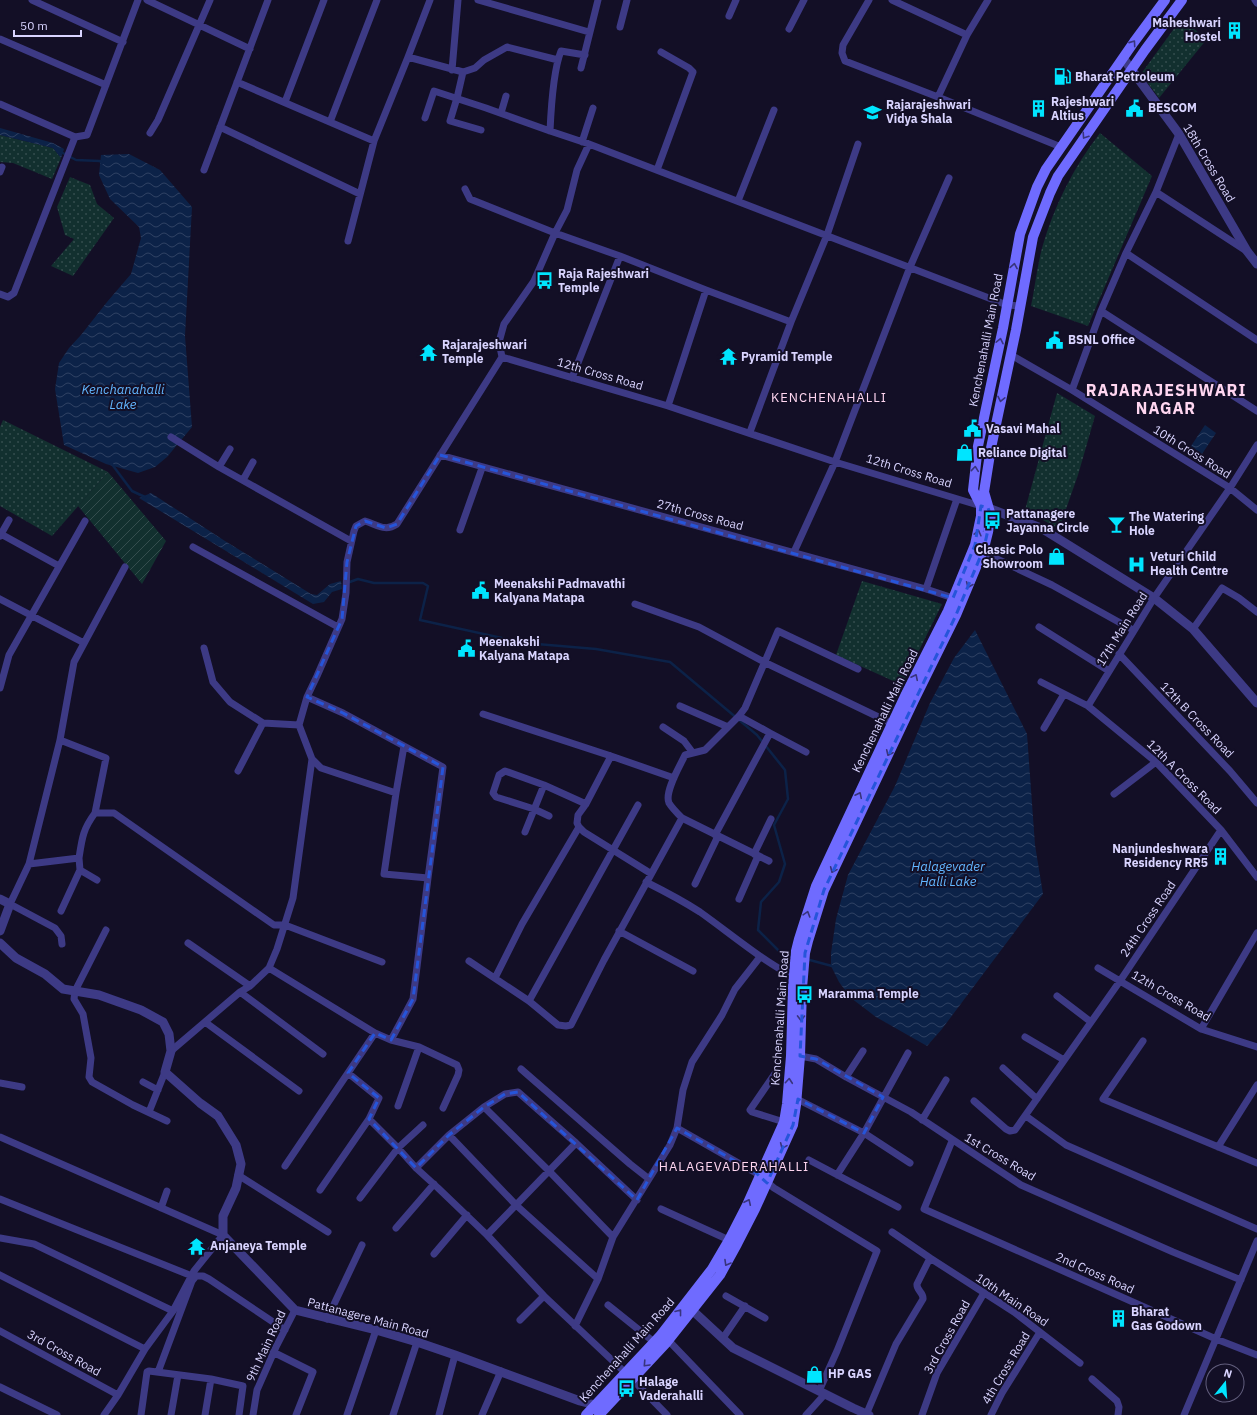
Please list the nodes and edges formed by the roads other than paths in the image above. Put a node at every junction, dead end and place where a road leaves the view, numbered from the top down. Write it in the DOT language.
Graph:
graph roads {
  1 [pos="32,0"];
  2 [pos="138,0"];
  3 [pos="147,0"];
  4 [pos="210,0"];
  5 [pos="268,0"];
  6 [pos="324,0"];
  7 [pos="377,0"];
  8 [pos="430,0"];
  9 [pos="458,0"];
  10 [pos="478,0"];
  11 [pos="598,0"];
  12 [pos="627,0"];
  13 [pos="736,0"];
  14 [pos="804,0"];
  15 [pos="869,0"];
  16 [pos="892,0"];
  17 [pos="988,0"];
  18 [pos="1165,0"];
  19 [pos="1182,0"];
  20 [pos="1254,0"];
  21 [pos="1257,3"];
  22 [pos="729,16"];
  23 [pos="199,24"];
  24 [pos="620,27"];
  25 [pos="788,29"];
  26 [pos="589,32"];
  27 [pos="968,35"];
  28 [pos="0,39"];
  29 [pos="123,42"];
  30 [pos="250,49"];
  31 [pos="660,52"];
  32 [pos="585,55"];
  33 [pos="408,57"];
  34 [pos="1123,58"];
  35 [pos="558,60"];
  36 [pos="581,68"];
  37 [pos="1131,69"];
  38 [pos="452,70"];
  39 [pos="462,72"];
  40 [pos="237,82"];
  41 [pos="106,85"];
  42 [pos="506,96"];
  43 [pos="938,97"];
  44 [pos="457,98"];
  45 [pos="285,102"];
  46 [pos="0,104"];
  47 [pos="593,108"];
  48 [pos="774,110"];
  49 [pos="501,113"];
  50 [pos="425,118"];
  51 [pos="330,122"];
  52 [pos="220,127"];
  53 [pos="481,130"];
  54 [pos="550,131"];
  55 [pos="150,133"];
  56 [pos="1179,134"];
  57 [pos="75,137"];
  58 [pos="374,140"];
  59 [pos="585,143"];
  60 [pos="858,144"];
  61 [pos="1061,147"];
  62 [pos="204,170"];
  63 [pos="657,170"];
  64 [pos="949,178"];
  65 [pos="464,189"];
  66 [pos="1156,192"];
  67 [pos="360,194"];
  68 [pos="738,201"];
  69 [pos="555,232"];
  70 [pos="827,235"];
  71 [pos="348,242"];
  72 [pos="1247,251"];
  73 [pos="1126,253"];
  74 [pos="620,256"];
  75 [pos="1257,264"];
  76 [pos="910,267"];
  77 [pos="706,290"];
  78 [pos="0,294"];
  79 [pos="1007,304"];
  80 [pos="1021,306"];
  81 [pos="1101,311"];
  82 [pos="791,322"];
  83 [pos="1257,340"];
  84 [pos="1011,355"];
  85 [pos="502,357"];
  86 [pos="572,378"];
  87 [pos="1072,390"];
  88 [pos="668,406"];
  89 [pos="1257,411"];
  90 [pos="750,432"];
  91 [pos="171,436"];
  92 [pos="1257,445"];
  93 [pos="230,449"];
  94 [pos="440,455"];
  95 [pos="253,462"];
  96 [pos="836,462"];
  97 [pos="219,467"];
  98 [pos="482,468"];
  99 [pos="242,480"];
  100 [pos="1230,488"];
  101 [pos="958,499"];
  102 [pos="984,507"];
  103 [pos="1257,510"];
  104 [pos="9,520"];
  105 [pos="85,521"];
  106 [pos="460,530"];
  107 [pos="1,535"];
  108 [pos="351,541"];
  109 [pos="193,547"];
  110 [pos="794,552"];
  111 [pos="982,552"];
  112 [pos="59,566"];
  113 [pos="125,567"];
  114 [pos="926,588"];
  115 [pos="953,598"];
  116 [pos="1154,598"];
  117 [pos="0,599"];
  118 [pos="635,604"];
  119 [pos="1257,612"];
  120 [pos="31,615"];
  121 [pos="338,627"];
  122 [pos="1039,627"];
  123 [pos="1193,629"];
  124 [pos="1133,630"];
  125 [pos="84,643"];
  126 [pos="204,648"];
  127 [pos="1119,654"];
  128 [pos="764,662"];
  129 [pos="858,669"];
  130 [pos="1109,671"];
  131 [pos="1041,682"];
  132 [pos="0,688"];
  133 [pos="1064,694"];
  134 [pos="307,697"];
  135 [pos="1257,703"];
  136 [pos="680,706"];
  137 [pos="1088,706"];
  138 [pos="483,714"];
  139 [pos="739,717"];
  140 [pos="263,723"];
  141 [pos="299,725"];
  142 [pos="730,726"];
  143 [pos="897,726"];
  144 [pos="663,727"];
  145 [pos="1044,728"];
  146 [pos="770,733"];
  147 [pos="60,740"];
  148 [pos="404,746"];
  149 [pos="806,752"];
  150 [pos="693,753"];
  151 [pos="611,756"];
  152 [pos="312,759"];
  153 [pos="1156,762"];
  154 [pos="238,770"];
  155 [pos="674,778"];
  156 [pos="544,784"];
  157 [pos="396,793"];
  158 [pos="1114,794"];
  159 [pos="1257,803"];
  160 [pos="586,804"];
  161 [pos="638,805"];
  162 [pos="534,809"];
  163 [pos="95,813"];
  164 [pos="549,816"];
  165 [pos="682,818"];
  166 [pos="770,819"];
  167 [pos="579,827"];
  168 [pos="1221,830"];
  169 [pos="525,832"];
  170 [pos="717,836"];
  171 [pos="613,850"];
  172 [pos="756,855"];
  173 [pos="79,858"];
  174 [pos="769,861"];
  175 [pos="29,864"];
  176 [pos="80,870"];
  177 [pos="650,873"];
  178 [pos="1257,876"];
  179 [pos="428,878"];
  180 [pos="98,880"];
  181 [pos="646,882"];
  182 [pos="695,884"];
  183 [pos="0,899"];
  184 [pos="739,899"];
  185 [pos="10,904"];
  186 [pos="61,910"];
  187 [pos="285,925"];
  188 [pos="106,930"];
  189 [pos="0,931"];
  190 [pos="619,931"];
  191 [pos="1257,934"];
  192 [pos="0,943"];
  193 [pos="188,943"];
  194 [pos="62,944"];
  195 [pos="760,957"];
  196 [pos="469,961"];
  197 [pos="382,962"];
  198 [pos="800,965"];
  199 [pos="269,968"];
  200 [pos="1098,968"];
  201 [pos="693,971"];
  202 [pos="794,977"];
  203 [pos="495,978"];
  204 [pos="1120,981"];
  205 [pos="250,986"];
  206 [pos="75,991"];
  207 [pos="240,992"];
  208 [pos="1057,996"];
  209 [pos="529,1001"];
  210 [pos="205,1022"];
  211 [pos="1091,1022"];
  212 [pos="1201,1029"];
  213 [pos="375,1033"];
  214 [pos="1025,1037"];
  215 [pos="391,1040"];
  216 [pos="1143,1041"];
  217 [pos="419,1047"];
  218 [pos="1257,1047"];
  219 [pos="171,1051"];
  220 [pos="863,1051"];
  221 [pos="908,1053"];
  222 [pos="324,1054"];
  223 [pos="800,1056"];
  224 [pos="1064,1060"];
  225 [pos="1003,1068"];
  226 [pos="521,1069"];
  227 [pos="165,1072"];
  228 [pos="776,1072"];
  229 [pos="348,1073"];
  230 [pos="846,1077"];
  231 [pos="946,1080"];
  232 [pos="143,1082"];
  233 [pos="0,1083"];
  234 [pos="1257,1085"];
  235 [pos="22,1087"];
  236 [pos="158,1090"];
  237 [pos="298,1091"];
  238 [pos="883,1098"];
  239 [pos="797,1099"];
  240 [pos="1037,1099"];
  241 [pos="974,1101"];
  242 [pos="398,1106"];
  243 [pos="484,1107"];
  244 [pos="443,1108"];
  245 [pos="149,1112"];
  246 [pos="1026,1116"];
  247 [pos="369,1119"];
  248 [pos="922,1120"];
  249 [pos="167,1121"];
  250 [pos="784,1122"];
  251 [pos="423,1125"];
  252 [pos="677,1128"];
  253 [pos="864,1133"];
  254 [pos="449,1134"];
  255 [pos="0,1137"];
  256 [pos="952,1141"];
  257 [pos="576,1143"];
  258 [pos="1218,1147"];
  259 [pos="398,1148"];
  260 [pos="809,1160"];
  261 [pos="910,1163"];
  262 [pos="1257,1163"];
  263 [pos="285,1166"];
  264 [pos="416,1168"];
  265 [pos="549,1171"];
  266 [pos="238,1175"];
  267 [pos="837,1175"];
  268 [pos="650,1179"];
  269 [pos="763,1180"];
  270 [pos="434,1184"];
  271 [pos="320,1190"];
  272 [pos="167,1191"];
  273 [pos="360,1198"];
  274 [pos="0,1199"];
  275 [pos="637,1200"];
  276 [pos="516,1205"];
  277 [pos="898,1206"];
  278 [pos="161,1208"];
  279 [pos="661,1209"];
  280 [pos="466,1215"];
  281 [pos="396,1228"];
  282 [pos="1257,1229"];
  283 [pos="328,1232"];
  284 [pos="892,1232"];
  285 [pos="223,1235"];
  286 [pos="487,1235"];
  287 [pos="613,1237"];
  288 [pos="0,1238"];
  289 [pos="729,1240"];
  290 [pos="1257,1240"];
  291 [pos="362,1245"];
  292 [pos="434,1254"];
  293 [pos="930,1258"];
  294 [pos="0,1275"];
  295 [pos="192,1276"];
  296 [pos="598,1279"];
  297 [pos="1242,1280"];
  298 [pos="984,1293"];
  299 [pos="544,1296"];
  300 [pos="726,1296"];
  301 [pos="608,1305"];
  302 [pos="745,1306"];
  303 [pos="295,1310"];
  304 [pos="692,1310"];
  305 [pos="173,1311"];
  306 [pos="765,1318"];
  307 [pos="327,1319"];
  308 [pos="520,1320"];
  309 [pos="575,1326"];
  310 [pos="285,1330"];
  311 [pos="376,1330"];
  312 [pos="0,1331"];
  313 [pos="1040,1332"];
  314 [pos="723,1338"];
  315 [pos="1216,1339"];
  316 [pos="668,1340"];
  317 [pos="417,1342"];
  318 [pos="654,1342"];
  319 [pos="145,1349"];
  320 [pos="273,1352"];
  321 [pos="455,1355"];
  322 [pos="1257,1355"];
  323 [pos="1080,1363"];
  324 [pos="501,1371"];
  325 [pos="158,1372"];
  326 [pos="178,1375"];
  327 [pos="628,1376"];
  328 [pos="211,1379"];
  329 [pos="1092,1379"];
  330 [pos="243,1386"];
  331 [pos="0,1387"];
  332 [pos="257,1390"];
  333 [pos="822,1392"];
  334 [pos="118,1395"];
  335 [pos="599,1410"];
  336 [pos="57,1415"];
  337 [pos="104,1415"];
  338 [pos="141,1415"];
  339 [pos="170,1415"];
  340 [pos="205,1415"];
  341 [pos="239,1415"];
  342 [pos="252,1415"];
  343 [pos="296,1415"];
  344 [pos="347,1415"];
  345 [pos="393,1415"];
  346 [pos="439,1415"];
  347 [pos="482,1415"];
  348 [pos="586,1415"];
  349 [pos="667,1415"];
  350 [pos="740,1415"];
  351 [pos="806,1415"];
  352 [pos="868,1415"];
  353 [pos="922,1415"];
  354 [pos="991,1415"];
  355 [pos="1118,1415"];
  356 [pos="1184,1415"];
  1 -- 29 [label="street"];
  2 -- 29 [label="street"];
  3 -- 23 [label="street"];
  4 -- 23 [label="street"];
  5 -- 30 [label="street"];
  6 -- 45 [label="street"];
  7 -- 51 [label="street"];
  8 -- 33 [label="street"];
  9 -- 38 [label="street"];
  10 -- 26 [label="street"];
  11 -- 26 [label="street"];
  12 -- 24 [label="street"];
  13 -- 22 [label="street"];
  14 -- 25 [label="street"];
  15 -- 43 [label="street"];
  16 -- 27 [label="street"];
  17 -- 27 [label="street"];
  34 -- 18 [label="main road, Kenchenahalli Main Road, one-way"];
  19 -- 37 [label="main road, Kenchenahalli Main Road"];
  20 -- 21 [label="street"];
  23 -- 30 [label="street"];
  23 -- 55 [label="street"];
  26 -- 32 [label="street"];
  27 -- 43 [label="street"];
  28 -- 41 [label="street"];
  29 -- 41 [label="street"];
  30 -- 40 [label="street"];
  31 -- 63 [label="street"];
  32 -- 35 [label="street"];
  32 -- 36 [label="street"];
  33 -- 38 [label="street"];
  33 -- 58 [label="street"];
  34 -- 37 [label="street, 18th Cross Road"];
  34 -- 61 [label="main road, Kenchenahalli Main Road"];
  35 -- 39 [label="street"];
  35 -- 54 [label="street"];
  37 -- 56 [label="street, 18th Cross Road"];
  37 -- 80 [label="main road, Kenchenahalli Main Road, one-way"];
  38 -- 39 [label="street"];
  39 -- 44 [label="street"];
  40 -- 45 [label="street"];
  40 -- 52 [label="street"];
  41 -- 57 [label="street"];
  42 -- 49 [label="street"];
  43 -- 61 [label="street"];
  44 -- 49 [label="street"];
  44 -- 50 [label="street"];
  44 -- 53 [label="street"];
  45 -- 51 [label="street"];
  46 -- 57 [label="street"];
  47 -- 59 [label="street"];
  48 -- 68 [label="street"];
  49 -- 54 [label="street"];
  51 -- 58 [label="street"];
  52 -- 62 [label="street"];
  52 -- 67 [label="street"];
  54 -- 59 [label="street"];
  56 -- 66 [label="street"];
  56 -- 72 [label="street, 18th Cross Road"];
  57 -- 78 [label="street"];
  58 -- 67 [label="street"];
  59 -- 63 [label="street"];
  59 -- 69 [label="street"];
  60 -- 70 [label="street"];
  79 -- 61 [label="main road, Kenchenahalli Main Road, one-way"];
  63 -- 68 [label="street"];
  64 -- 76 [label="street"];
  65 -- 69 [label="street"];
  66 -- 72 [label="street"];
  66 -- 73 [label="street"];
  67 -- 71 [label="street"];
  68 -- 70 [label="street"];
  69 -- 74 [label="street"];
  69 -- 85 [label="street"];
  70 -- 76 [label="street"];
  70 -- 82 [label="street"];
  72 -- 75 [label="street, 18th Cross Road"];
  73 -- 81 [label="street"];
  73 -- 83 [label="street"];
  74 -- 77 [label="street"];
  74 -- 86 [label="street"];
  76 -- 79 [label="street"];
  76 -- 96 [label="street"];
  77 -- 82 [label="street"];
  77 -- 88 [label="street"];
  79 -- 80 [label="street"];
  102 -- 79 [label="main road, Kenchenahalli Main Road, one-way"];
  80 -- 84 [label="main road, Kenchenahalli Main Road"];
  81 -- 87 [label="street"];
  81 -- 89 [label="street"];
  82 -- 90 [label="street"];
  84 -- 87 [label="street, 10th Cross Road"];
  84 -- 102 [label="main road, Kenchenahalli Main Road, one-way"];
  85 -- 86 [label="street, 12th Cross Road"];
  85 -- 94 [label="street"];
  86 -- 88 [label="street, 12th Cross Road"];
  87 -- 100 [label="street, 10th Cross Road"];
  88 -- 90 [label="street, 12th Cross Road"];
  90 -- 96 [label="street, 12th Cross Road"];
  91 -- 97 [label="street"];
  92 -- 100 [label="street, 17th Main Road"];
  93 -- 97 [label="street"];
  94 -- 98 [label="street, 27th Cross Road"];
  94 -- 108 [label="street"];
  95 -- 99 [label="street"];
  96 -- 101 [label="street, 12th Cross Road"];
  96 -- 110 [label="street"];
  97 -- 99 [label="street"];
  98 -- 106 [label="street"];
  98 -- 110 [label="street, 27th Cross Road"];
  99 -- 108 [label="street"];
  100 -- 103 [label="street, 10th Cross Road"];
  100 -- 116 [label="street, 17th Main Road"];
  101 -- 102 [label="street, 12th Cross Road"];
  101 -- 114 [label="street"];
  102 -- 111 [label="main road, Kenchenahalli Main Road"];
  115 -- 102 [label="main road, Kenchenahalli Main Road, one-way"];
  102 -- 116 [label="street, 12th Cross Road"];
  104 -- 107 [label="street"];
  105 -- 112 [label="street"];
  107 -- 112 [label="street"];
  108 -- 121 [label="street"];
  109 -- 121 [label="street"];
  110 -- 114 [label="street, 27th Cross Road"];
  111 -- 124 [label="street"];
  111 -- 143 [label="main road, Kenchenahalli Main Road, one-way"];
  112 -- 120 [label="street"];
  113 -- 125 [label="street"];
  114 -- 115 [label="street, 27th Cross Road"];
  143 -- 115 [label="main road, Kenchenahalli Main Road, one-way"];
  116 -- 123 [label="street, 12th Cross Road"];
  116 -- 124 [label="street, 17th Main Road"];
  117 -- 120 [label="street"];
  118 -- 128 [label="street"];
  119 -- 123 [label="street"];
  120 -- 125 [label="street"];
  120 -- 132 [label="street"];
  121 -- 134 [label="street"];
  122 -- 130 [label="street"];
  123 -- 135 [label="street, 12th Cross Road"];
  124 -- 127 [label="street, 17th Main Road"];
  125 -- 147 [label="street"];
  126 -- 140 [label="street"];
  127 -- 130 [label="street, 17th Main Road"];
  127 -- 159 [label="street, 12th B Cross Road"];
  128 -- 129 [label="street"];
  128 -- 139 [label="street"];
  128 -- 143 [label="street"];
  130 -- 137 [label="street, 17th Main Road"];
  131 -- 133 [label="street, 12th A Cross Road"];
  133 -- 137 [label="street, 12th A Cross Road"];
  133 -- 145 [label="street"];
  134 -- 141 [label="street"];
  134 -- 148 [label="street"];
  136 -- 142 [label="street"];
  137 -- 153 [label="street, 12th A Cross Road"];
  138 -- 151 [label="street"];
  139 -- 142 [label="street"];
  139 -- 146 [label="street"];
  140 -- 141 [label="street"];
  140 -- 154 [label="street"];
  141 -- 152 [label="street"];
  142 -- 150 [label="street"];
  143 -- 198 [label="main road, Kenchenahalli Main Road"];
  144 -- 150 [label="street"];
  146 -- 149 [label="street"];
  146 -- 170 [label="street"];
  147 -- 163 [label="street"];
  147 -- 175 [label="street"];
  148 -- 157 [label="street"];
  148 -- 179 [label="street"];
  150 -- 155 [label="street"];
  151 -- 155 [label="street"];
  151 -- 160 [label="street"];
  152 -- 157 [label="street"];
  152 -- 187 [label="street"];
  153 -- 158 [label="street"];
  153 -- 168 [label="street, 12th A Cross Road"];
  155 -- 165 [label="street"];
  156 -- 160 [label="street"];
  156 -- 162 [label="street"];
  156 -- 162 [label="street"];
  157 -- 179 [label="street"];
  160 -- 167 [label="street"];
  161 -- 171 [label="street"];
  162 -- 164 [label="street"];
  162 -- 169 [label="street"];
  163 -- 173 [label="street"];
  163 -- 187 [label="street"];
  165 -- 170 [label="street"];
  165 -- 177 [label="street"];
  166 -- 172 [label="street"];
  167 -- 171 [label="street"];
  167 -- 203 [label="street"];
  168 -- 178 [label="street, 12th A Cross Road"];
  168 -- 204 [label="street, 24th Cross Road"];
  170 -- 172 [label="street"];
  170 -- 182 [label="street"];
  171 -- 177 [label="street"];
  171 -- 209 [label="street"];
  172 -- 174 [label="street"];
  172 -- 184 [label="street"];
  173 -- 175 [label="street"];
  173 -- 176 [label="street"];
  175 -- 185 [label="street"];
  176 -- 180 [label="street"];
  176 -- 186 [label="street"];
  177 -- 181 [label="street"];
  179 -- 215 [label="street"];
  181 -- 190 [label="street"];
  181 -- 195 [label="street"];
  183 -- 185 [label="street"];
  185 -- 189 [label="street"];
  185 -- 194 [label="street"];
  187 -- 197 [label="street"];
  187 -- 199 [label="street"];
  188 -- 206 [label="street"];
  190 -- 201 [label="street"];
  190 -- 209 [label="street"];
  191 -- 212 [label="street"];
  192 -- 206 [label="street"];
  193 -- 205 [label="street"];
  195 -- 202 [label="street"];
  195 -- 252 [label="street"];
  196 -- 203 [label="street"];
  198 -- 202 [label="main road, Kenchenahalli Main Road"];
  198 -- 223 [label="main road, Kenchenahalli Main Road, one-way"];
  199 -- 205 [label="street"];
  199 -- 213 [label="street"];
  200 -- 204 [label="street, 12th Cross Road"];
  250 -- 202 [label="main road, Kenchenahalli Main Road, one-way"];
  203 -- 209 [label="street"];
  204 -- 211 [label="street, 24th Cross Road"];
  204 -- 212 [label="street, 12th Cross Road"];
  205 -- 207 [label="street"];
  206 -- 219 [label="street"];
  206 -- 245 [label="street"];
  207 -- 210 [label="street"];
  207 -- 222 [label="street"];
  208 -- 211 [label="street"];
  210 -- 219 [label="street"];
  210 -- 237 [label="street"];
  211 -- 224 [label="street, 24th Cross Road"];
  212 -- 218 [label="street, 12th Cross Road"];
  213 -- 215 [label="street"];
  213 -- 229 [label="street"];
  214 -- 224 [label="street"];
  215 -- 217 [label="street"];
  216 -- 258 [label="street"];
  217 -- 242 [label="street"];
  217 -- 244 [label="street"];
  219 -- 227 [label="street"];
  220 -- 230 [label="street"];
  221 -- 238 [label="street"];
  223 -- 230 [label="street, 1st Cross Road"];
  223 -- 239 [label="main road, Kenchenahalli Main Road"];
  224 -- 240 [label="street, 24th Cross Road"];
  225 -- 240 [label="street"];
  226 -- 268 [label="street"];
  227 -- 236 [label="street"];
  227 -- 266 [label="street"];
  228 -- 250 [label="street"];
  229 -- 247 [label="street"];
  229 -- 263 [label="street"];
  230 -- 238 [label="street, 1st Cross Road"];
  231 -- 248 [label="street"];
  232 -- 236 [label="street"];
  233 -- 235 [label="street"];
  234 -- 258 [label="street"];
  236 -- 245 [label="street"];
  238 -- 248 [label="street, 1st Cross Road"];
  238 -- 253 [label="street"];
  239 -- 253 [label="street"];
  239 -- 269 [label="main road, Kenchenahalli Main Road, one-way"];
  240 -- 246 [label="street, 24th Cross Road"];
  241 -- 246 [label="street, 24th Cross Road"];
  243 -- 254 [label="street"];
  243 -- 257 [label="street"];
  243 -- 265 [label="street"];
  245 -- 249 [label="street"];
  246 -- 282 [label="street"];
  247 -- 259 [label="street"];
  247 -- 271 [label="street"];
  248 -- 256 [label="street, 1st Cross Road"];
  250 -- 269 [label="main road, Kenchenahalli Main Road"];
  251 -- 259 [label="street"];
  252 -- 268 [label="street"];
  252 -- 269 [label="street"];
  253 -- 261 [label="street"];
  253 -- 267 [label="street"];
  254 -- 264 [label="street"];
  254 -- 276 [label="street"];
  255 -- 278 [label="street"];
  256 -- 297 [label="street, 1st Cross Road"];
  256 -- 315 [label="street, 2nd Cross Road"];
  257 -- 265 [label="street"];
  257 -- 275 [label="street"];
  258 -- 262 [label="street"];
  259 -- 264 [label="street"];
  259 -- 273 [label="street"];
  260 -- 267 [label="street"];
  264 -- 270 [label="street"];
  265 -- 276 [label="street"];
  265 -- 287 [label="street"];
  266 -- 283 [label="street"];
  266 -- 285 [label="street"];
  267 -- 277 [label="street"];
  268 -- 275 [label="street"];
  289 -- 269 [label="main road, Kenchenahalli Main Road, one-way"];
  269 -- 304 [label="main road, Kenchenahalli Main Road, one-way"];
  269 -- 333 [label="street"];
  270 -- 280 [label="street"];
  270 -- 281 [label="street"];
  272 -- 278 [label="street"];
  274 -- 295 [label="street"];
  275 -- 287 [label="street"];
  276 -- 286 [label="street"];
  276 -- 296 [label="street"];
  278 -- 285 [label="street"];
  279 -- 289 [label="street"];
  280 -- 286 [label="street"];
  280 -- 292 [label="street"];
  284 -- 293 [label="street, 10th Main Road"];
  285 -- 295 [label="street"];
  285 -- 303 [label="street, Pattanagere Main Road"];
  286 -- 299 [label="street"];
  287 -- 296 [label="street"];
  288 -- 305 [label="street"];
  318 -- 289 [label="main road, Kenchenahalli Main Road, one-way"];
  290 -- 297 [label="street"];
  291 -- 307 [label="street"];
  293 -- 298 [label="street, 10th Main Road"];
  293 -- 352 [label="street"];
  294 -- 319 [label="street"];
  295 -- 305 [label="street"];
  296 -- 309 [label="street"];
  297 -- 315 [label="street"];
  298 -- 313 [label="street, 10th Main Road"];
  298 -- 353 [label="street, 3rd Cross Road"];
  299 -- 308 [label="street"];
  299 -- 309 [label="street"];
  300 -- 302 [label="street"];
  301 -- 318 [label="street"];
  302 -- 306 [label="street"];
  302 -- 314 [label="street"];
  303 -- 307 [label="street, Pattanagere Main Road"];
  303 -- 310 [label="street, 9th Main Road"];
  304 -- 314 [label="street"];
  304 -- 316 [label="main road, Kenchenahalli Main Road"];
  305 -- 319 [label="street"];
  307 -- 311 [label="street, Pattanagere Main Road"];
  309 -- 327 [label="street"];
  310 -- 320 [label="street, 9th Main Road"];
  310 -- 325 [label="street"];
  311 -- 317 [label="street, Pattanagere Main Road"];
  311 -- 344 [label="street"];
  312 -- 334 [label="street, 3rd Cross Road"];
  313 -- 323 [label="street, 10th Main Road"];
  313 -- 354 [label="street, 4th Cross Road"];
  314 -- 333 [label="street"];
  315 -- 322 [label="street, 2nd Cross Road"];
  315 -- 356 [label="street"];
  316 -- 327 [label="main road, Kenchenahalli Main Road, one-way"];
  316 -- 350 [label="street"];
  317 -- 321 [label="street, Pattanagere Main Road"];
  317 -- 345 [label="street"];
  318 -- 327 [label="main road, Kenchenahalli Main Road"];
  319 -- 334 [label="street"];
  320 -- 332 [label="street, 9th Main Road"];
  320 -- 343 [label="street"];
  321 -- 324 [label="street, Pattanagere Main Road"];
  321 -- 346 [label="street"];
  324 -- 335 [label="street, Pattanagere Main Road"];
  324 -- 347 [label="street"];
  325 -- 326 [label="street"];
  325 -- 338 [label="street"];
  326 -- 328 [label="street"];
  326 -- 339 [label="street"];
  327 -- 335 [label="main road, Kenchenahalli Main Road"];
  327 -- 349 [label="street"];
  328 -- 330 [label="street"];
  328 -- 340 [label="street"];
  329 -- 355 [label="street"];
  330 -- 332 [label="street"];
  330 -- 341 [label="street"];
  331 -- 336 [label="street"];
  332 -- 342 [label="street, 9th Main Road"];
  333 -- 351 [label="street"];
  333 -- 352 [label="street"];
  334 -- 337 [label="street"];
  335 -- 348 [label="main road, Kenchenahalli Main Road"];
}
